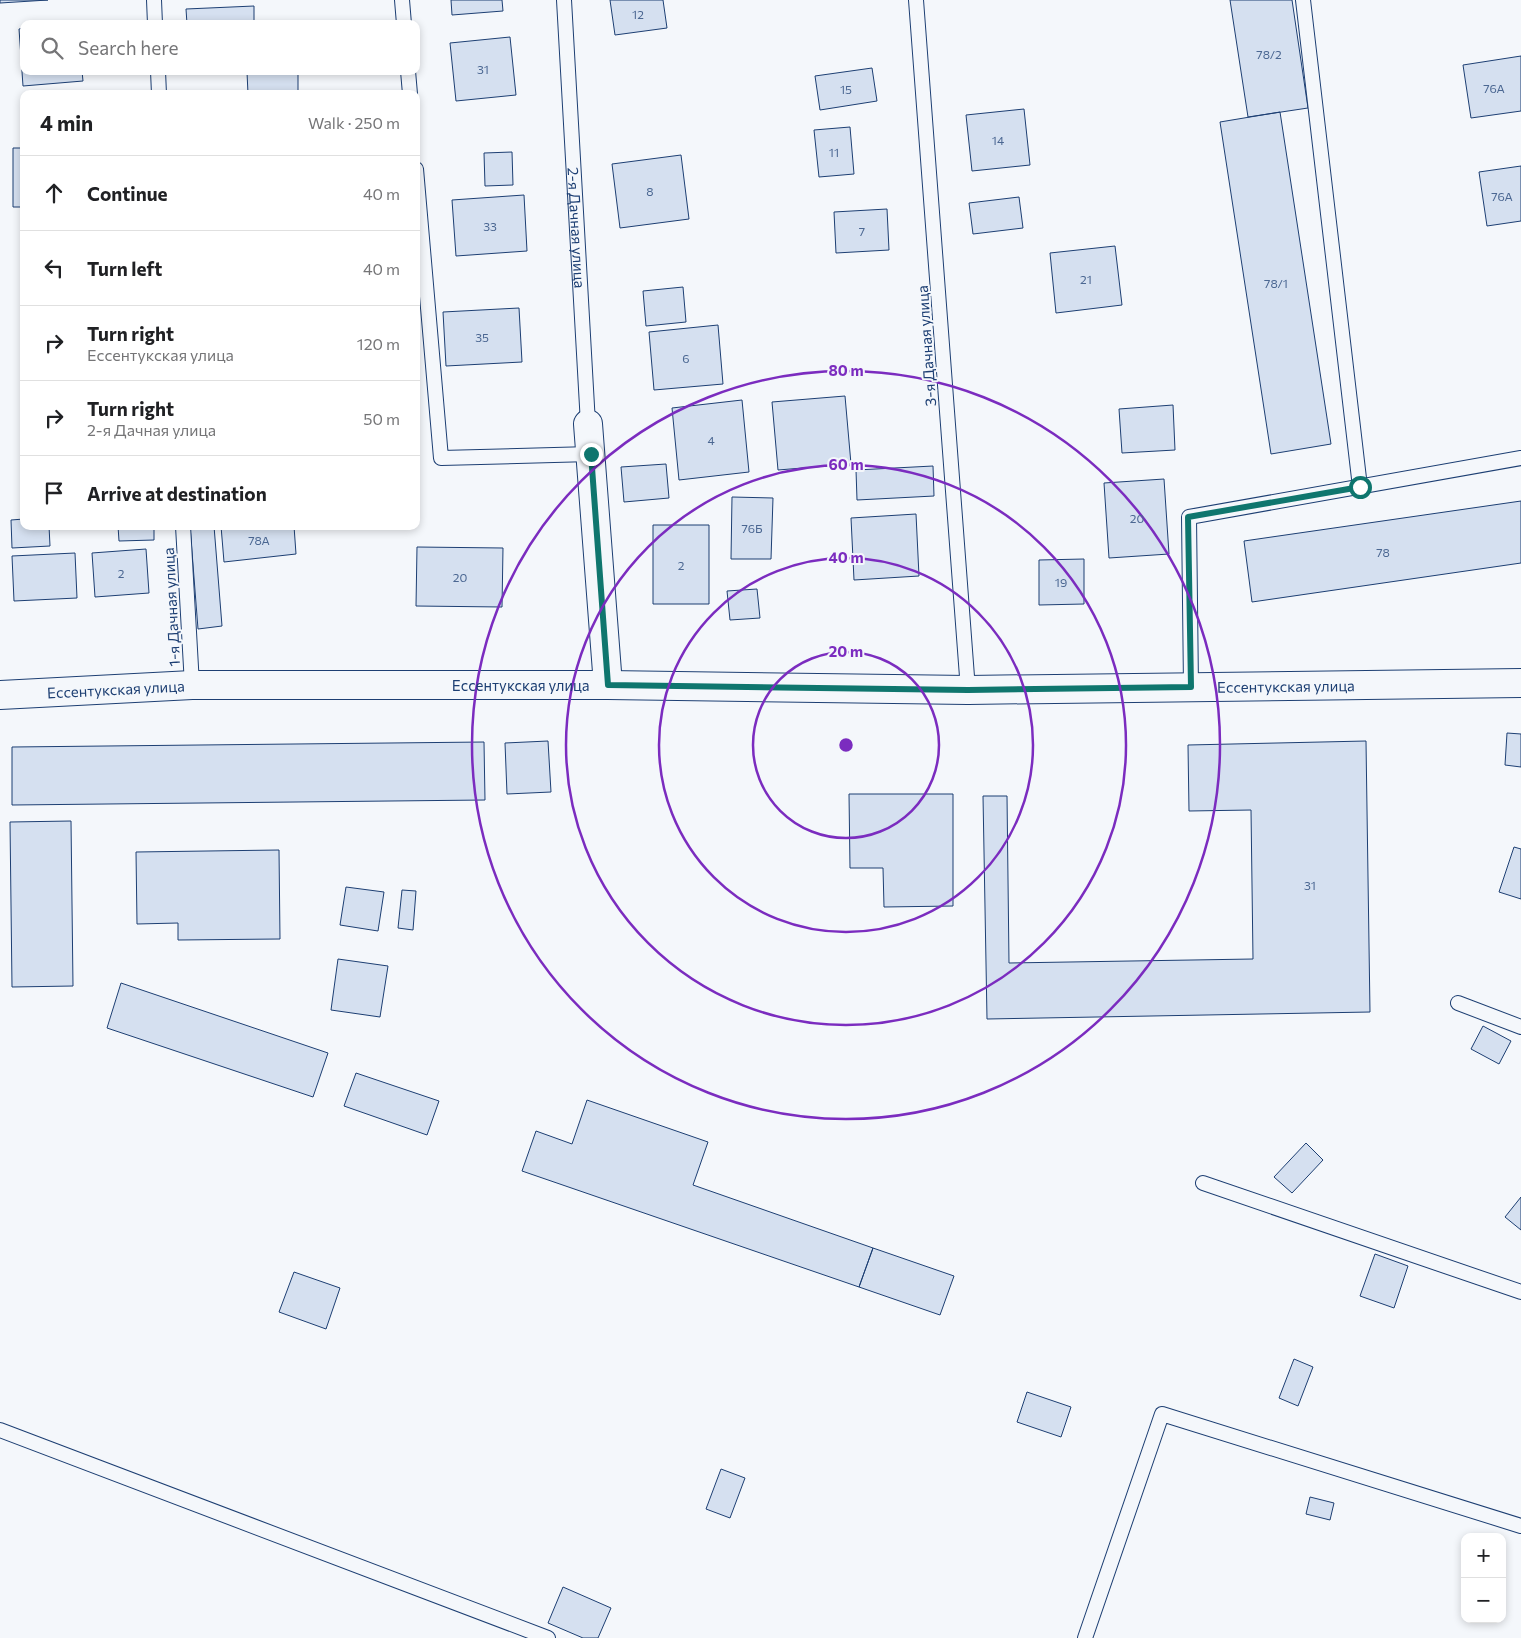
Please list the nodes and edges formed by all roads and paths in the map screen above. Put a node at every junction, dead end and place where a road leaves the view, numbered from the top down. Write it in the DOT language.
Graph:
graph roads {
  1 [pos="154,0"];
  2 [pos="402,0"];
  3 [pos="564,0"];
  4 [pos="916,0"];
  5 [pos="1303,0"];
  6 [pos="155,20"];
  7 [pos="404,20"];
  8 [pos="158,75"];
  9 [pos="408,75"];
  10 [pos="159,90"];
  11 [pos="410,90"];
  12 [pos="420,215"];
  13 [pos="588,424"];
  14 [pos="591,454"];
  15 [pos="1521,458"];
  16 [pos="1360,487"];
  17 [pos="183,530"];
  18 [pos="1521,683"];
  19 [pos="192,685"];
  20 [pos="608,685"];
  21 [pos="1191,687"];
  22 [pos="968,690"];
  23 [pos="0,695"];
  24 [pos="1458,1004"];
  25 [pos="1521,1027"];
  26 [pos="1204,1183"];
  27 [pos="1521,1292"];
  28 [pos="0,1430"];
  29 [pos="1521,1526"];
  30 [pos="548,1638"];
  31 [pos="1085,1638"];
  1 -- 6 [label="lane"];
  2 -- 7 [label="lane"];
  3 -- 13 [label="lane, 2-я Дачная улица"];
  4 -- 22 [label="lane, 3-я Дачная улица"];
  5 -- 16 [label="lane"];
  8 -- 10 [label="lane"];
  9 -- 11 [label="lane"];
  12 -- 14 [label="lane"];
  13 -- 14 [label="street, 2-я Дачная улица"];
  14 -- 20 [label="street, 2-я Дачная улица"];
  15 -- 16 [label="lane"];
  16 -- 21 [label="lane"];
  17 -- 19 [label="lane, 1-я Дачная улица"];
  18 -- 21 [label="street, Ессентукская улица"];
  19 -- 20 [label="street, Ессентукская улица"];
  19 -- 23 [label="street, Ессентукская улица"];
  20 -- 22 [label="street, Ессентукская улица"];
  21 -- 22 [label="street, Ессентукская улица"];
  24 -- 25 [label="lane"];
  26 -- 27 [label="lane"];
  28 -- 30 [label="lane"];
  29 -- 31 [label="lane"];
}
